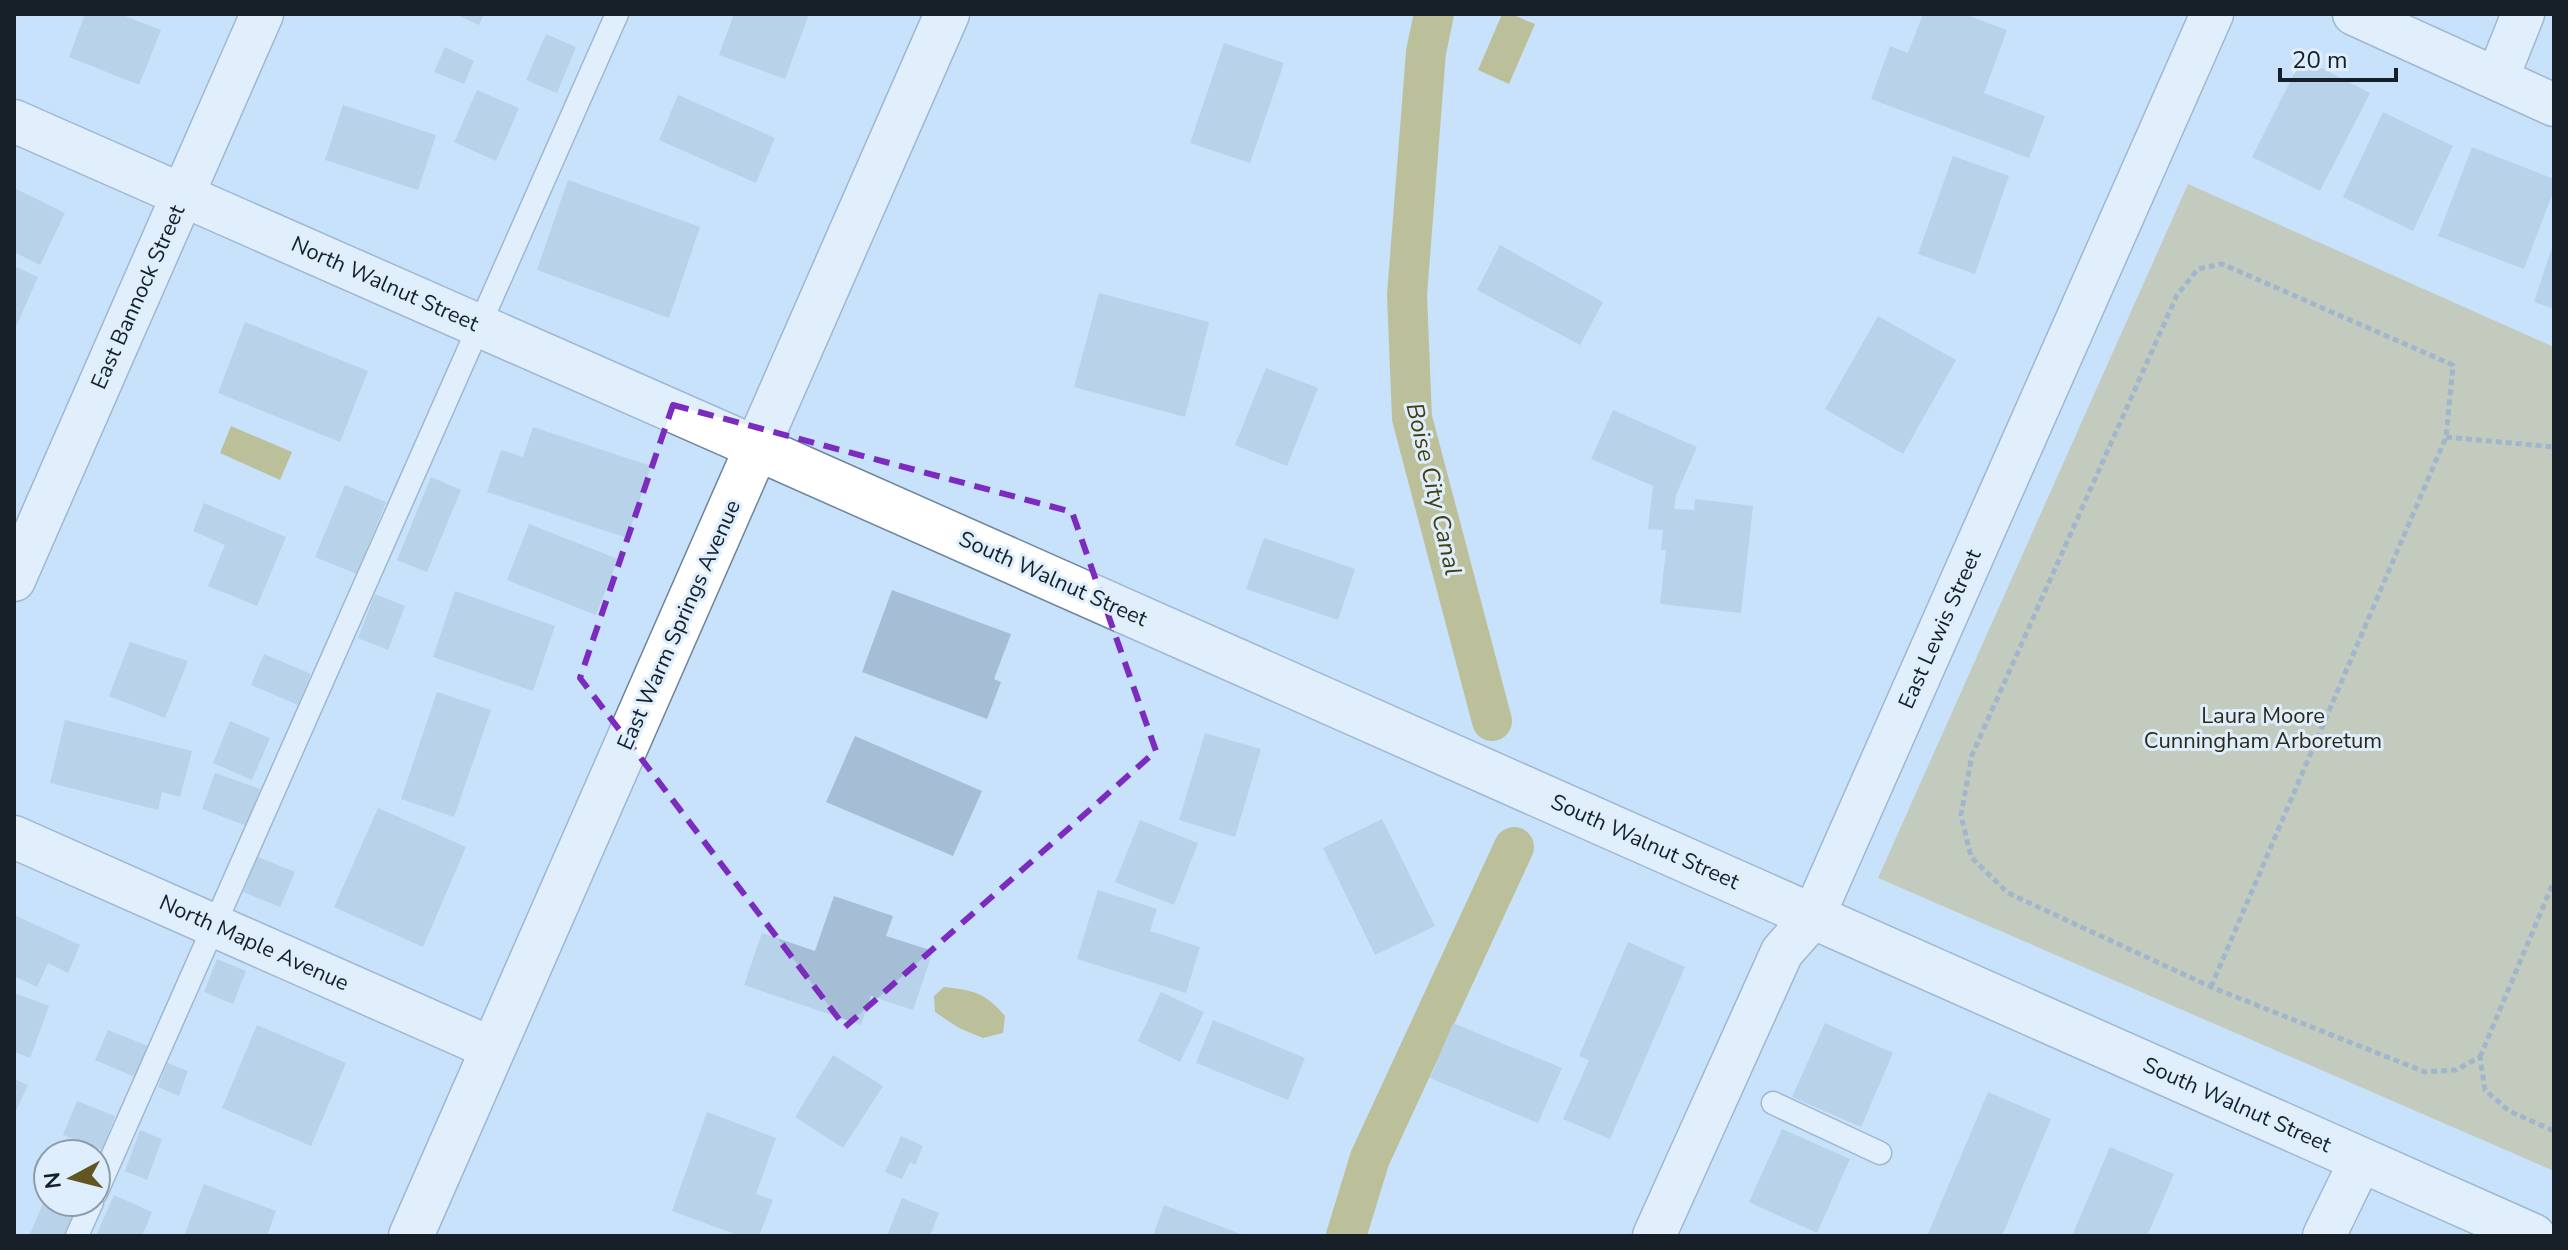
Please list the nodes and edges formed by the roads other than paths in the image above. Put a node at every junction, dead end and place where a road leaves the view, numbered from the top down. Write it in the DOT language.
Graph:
graph roads {
  1 [pos="262,14"];
  2 [pos="617,14"];
  3 [pos="947,14"];
  4 [pos="2212,14"];
  5 [pos="2354,14"];
  6 [pos="2523,14"];
  7 [pos="2497,79"];
  8 [pos="2554,105"];
  9 [pos="14,121"];
  10 [pos="182,195"];
  11 [pos="479,326"];
  12 [pos="757,448"];
  13 [pos="14,580"];
  14 [pos="14,837"];
  15 [pos="1813,917"];
  16 [pos="214,926"];
  17 [pos="493,1049"];
  18 [pos="1773,1103"];
  19 [pos="1880,1153"];
  20 [pos="112,1157"];
  21 [pos="2361,1160"];
  22 [pos="411,1236"];
  23 [pos="1654,1236"];
  24 [pos="2324,1236"];
  25 [pos="2533,1236"];
  1 -- 10 [label="street, East Bannock Street"];
  2 -- 11 [label="lane"];
  3 -- 12 [label="street, East Warm Springs Avenue"];
  4 -- 15 [label="street, East Lewis Street"];
  5 -- 7 [label="street"];
  6 -- 7 [label="street"];
  7 -- 8 [label="street"];
  9 -- 10 [label="street, North Walnut Street"];
  10 -- 11 [label="street, North Walnut Street"];
  10 -- 13 [label="street, East Bannock Street"];
  11 -- 12 [label="street, North Walnut Street"];
  11 -- 16 [label="lane"];
  12 -- 15 [label="street, South Walnut Street"];
  12 -- 17 [label="street, East Warm Springs Avenue"];
  14 -- 16 [label="street, North Maple Avenue"];
  15 -- 21 [label="street, South Walnut Street"];
  15 -- 23 [label="street, East Lewis Street"];
  16 -- 17 [label="street, North Maple Avenue"];
  16 -- 20 [label="lane"];
  17 -- 22 [label="street, East Warm Springs Avenue"];
  18 -- 19 [label="lane"];
  21 -- 24 [label="street"];
  21 -- 25 [label="street, South Walnut Street"];
}
